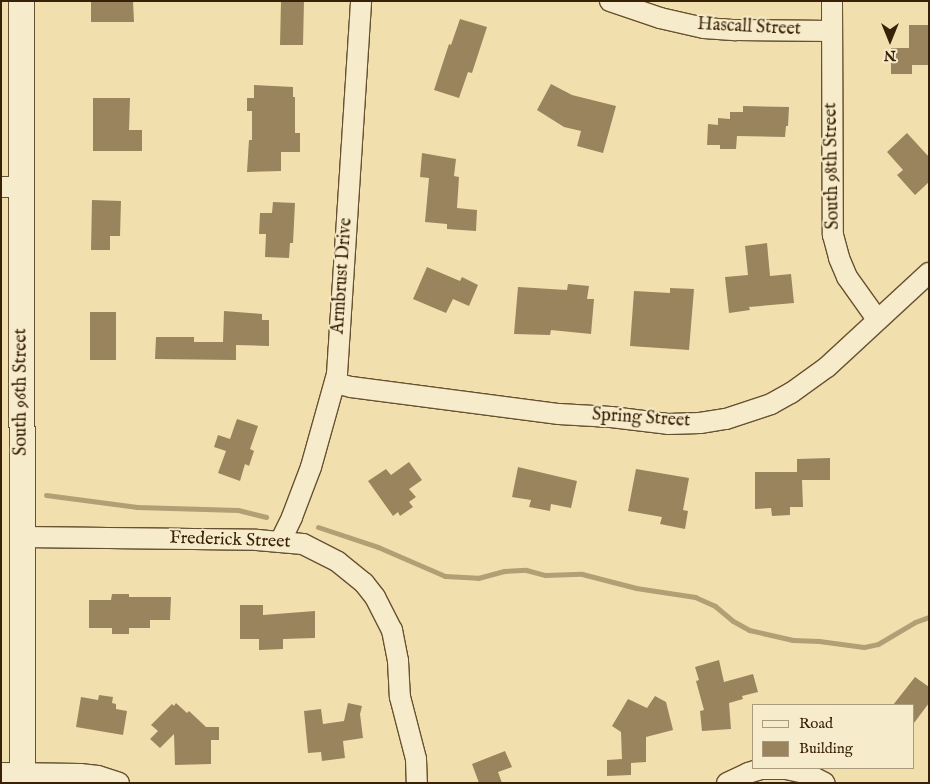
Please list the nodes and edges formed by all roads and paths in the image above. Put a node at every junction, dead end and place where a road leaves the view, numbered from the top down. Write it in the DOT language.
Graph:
graph roads {
  1 [pos="22,1"];
  2 [pos="362,1"];
  3 [pos="610,1"];
  4 [pos="832,1"];
  5 [pos="832,31"];
  6 [pos="11,187"];
  7 [pos="929,273"];
  8 [pos="877,319"];
  9 [pos="335,383"];
  10 [pos="23,537"];
  11 [pos="280,542"];
  12 [pos="15,776"];
  13 [pos="119,783"];
  14 [pos="417,783"];
  15 [pos="727,783"];
  16 [pos="825,783"];
  1 -- 6 [label="street, South 96th Street"];
  2 -- 9 [label="street, Armbrust Drive"];
  3 -- 5 [label="street, Hascall Street"];
  4 -- 5 [label="street, South 98th Street"];
  5 -- 8 [label="street, South 98th Street"];
  6 -- 10 [label="street, South 96th Street"];
  7 -- 8 [label="street, Spring Street"];
  8 -- 9 [label="street, Spring Street"];
  9 -- 11 [label="street, Armbrust Drive"];
  10 -- 11 [label="street, Frederick Street"];
  10 -- 12 [label="street, South 96th Street"];
  11 -- 14 [label="street, Frederick Street"];
  12 -- 13 [label="street"];
  15 -- 16 [label="street"];
}
